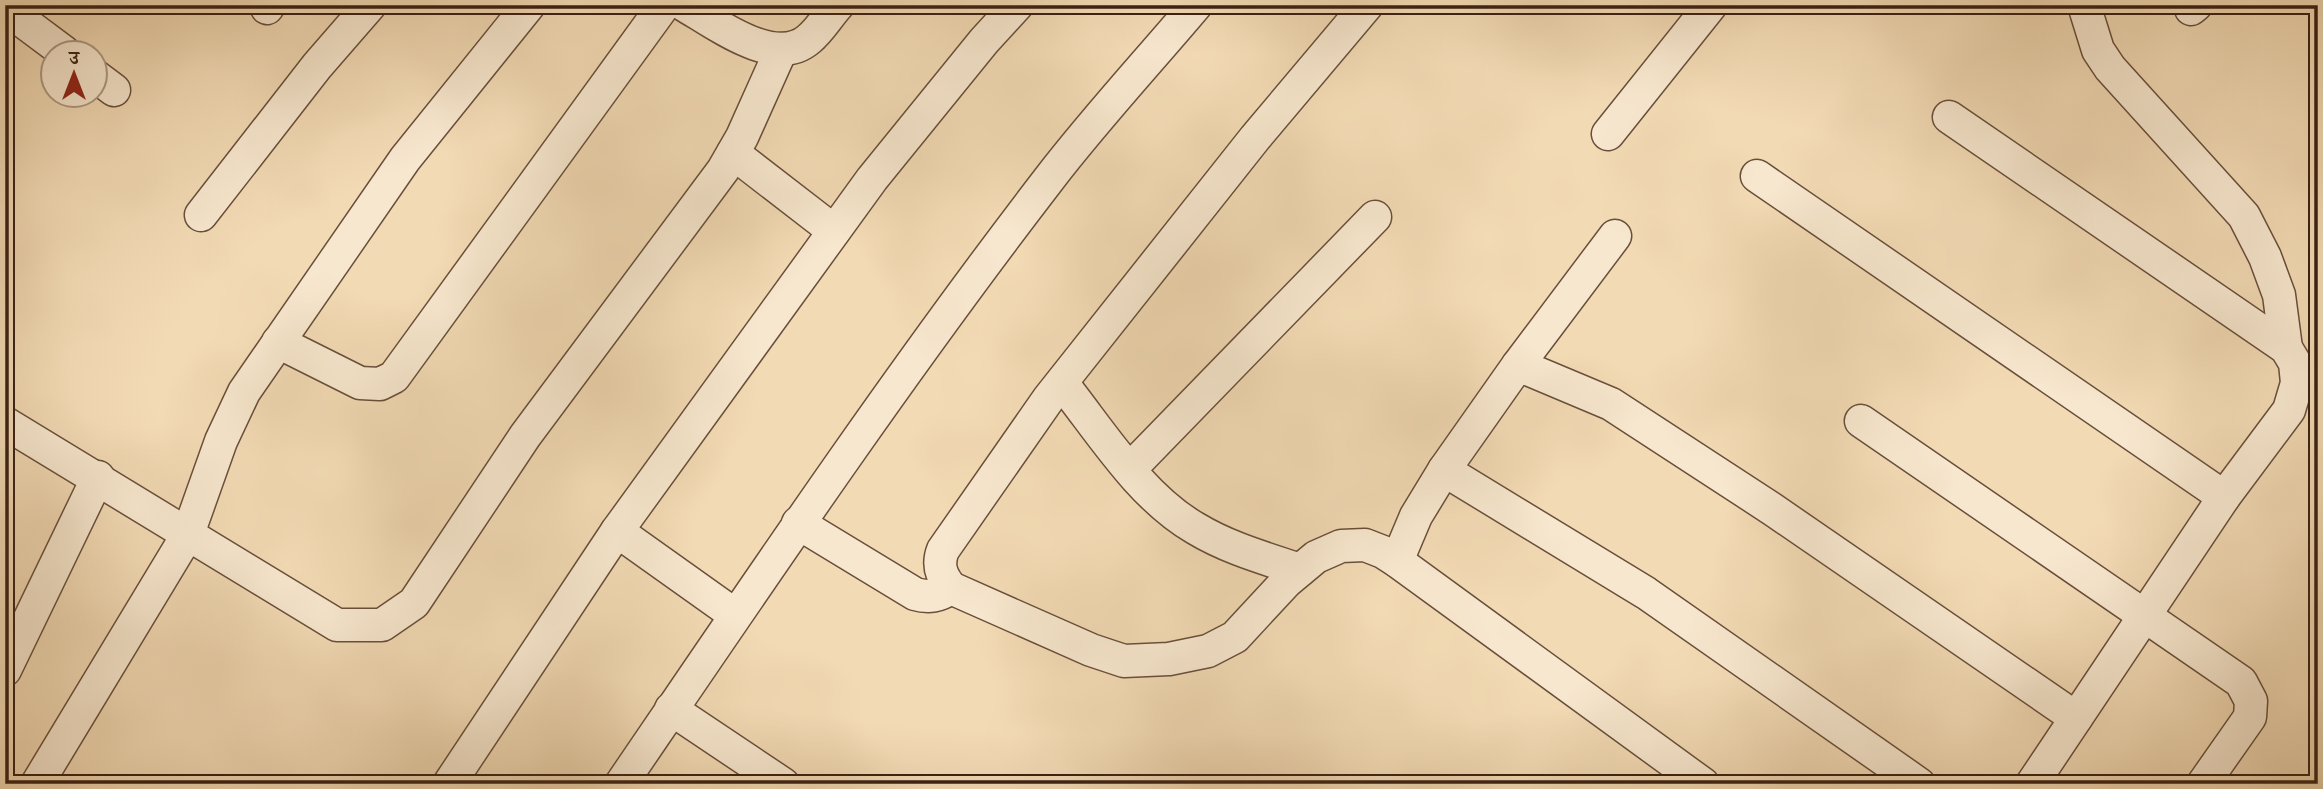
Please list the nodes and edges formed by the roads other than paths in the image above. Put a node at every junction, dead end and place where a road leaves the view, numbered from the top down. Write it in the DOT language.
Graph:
graph roads {
  1 [pos="370,5"];
  2 [pos="529,5"];
  3 [pos="664,5"];
  4 [pos="684,5"];
  5 [pos="838,5"];
  6 [pos="1017,5"];
  7 [pos="1196,5"];
  8 [pos="1367,5"];
  9 [pos="1712,5"];
  10 [pos="2084,5"];
  11 [pos="5,8"];
  12 [pos="45,38"];
  13 [pos="781,50"];
  14 [pos="1949,117"];
  15 [pos="1608,134"];
  16 [pos="733,153"];
  17 [pos="1757,176"];
  18 [pos="201,215"];
  19 [pos="1375,217"];
  20 [pos="834,231"];
  21 [pos="1615,236"];
  22 [pos="278,342"];
  23 [pos="2286,348"];
  24 [pos="1518,365"];
  25 [pos="2307,378"];
  26 [pos="1062,383"];
  27 [pos="1861,421"];
  28 [pos="5,423"];
  29 [pos="1130,469"];
  30 [pos="1444,470"];
  31 [pos="97,477"];
  32 [pos="2224,497"];
  33 [pos="798,523"];
  34 [pos="617,531"];
  35 [pos="188,534"];
  36 [pos="1396,561"];
  37 [pos="1300,570"];
  38 [pos="951,587"];
  39 [pos="735,615"];
  40 [pos="2144,617"];
  41 [pos="5,670"];
  42 [pos="671,709"];
  43 [pos="2076,718"];
  44 [pos="37,784"];
  45 [pos="449,784"];
  46 [pos="621,784"];
  47 [pos="783,784"];
  48 [pos="1703,784"];
  49 [pos="1919,784"];
  50 [pos="2032,784"];
  51 [pos="2203,784"];
  1 -- 18 [label="street"];
  2 -- 22 [label="street"];
  3 -- 22 [label="street"];
  4 -- 13 [label="street"];
  5 -- 13 [label="street"];
  6 -- 20 [label="street"];
  7 -- 33 [label="street"];
  8 -- 26 [label="street"];
  9 -- 15 [label="street"];
  10 -- 23 [label="street"];
  11 -- 12 [label="street"];
  13 -- 16 [label="street"];
  14 -- 23 [label="street"];
  16 -- 20 [label="street"];
  16 -- 35 [label="street"];
  17 -- 32 [label="street"];
  19 -- 29 [label="street"];
  20 -- 34 [label="street"];
  21 -- 24 [label="street"];
  22 -- 35 [label="street"];
  23 -- 25 [label="street"];
  24 -- 30 [label="street"];
  24 -- 43 [label="street"];
  25 -- 32 [label="street"];
  26 -- 29 [label="street"];
  26 -- 38 [label="street"];
  27 -- 40 [label="street"];
  28 -- 31 [label="street"];
  29 -- 37 [label="street"];
  30 -- 36 [label="street"];
  30 -- 49 [label="street"];
  31 -- 35 [label="street"];
  31 -- 41 [label="street"];
  32 -- 40 [label="street"];
  33 -- 38 [label="street"];
  33 -- 39 [label="street"];
  34 -- 39 [label="street"];
  34 -- 45 [label="street"];
  35 -- 44 [label="street"];
  36 -- 37 [label="street"];
  36 -- 48 [label="street"];
  37 -- 38 [label="street"];
  39 -- 42 [label="street"];
  40 -- 43 [label="street"];
  40 -- 51 [label="street"];
  42 -- 46 [label="street"];
  42 -- 47 [label="street"];
  43 -- 50 [label="street"];
}
